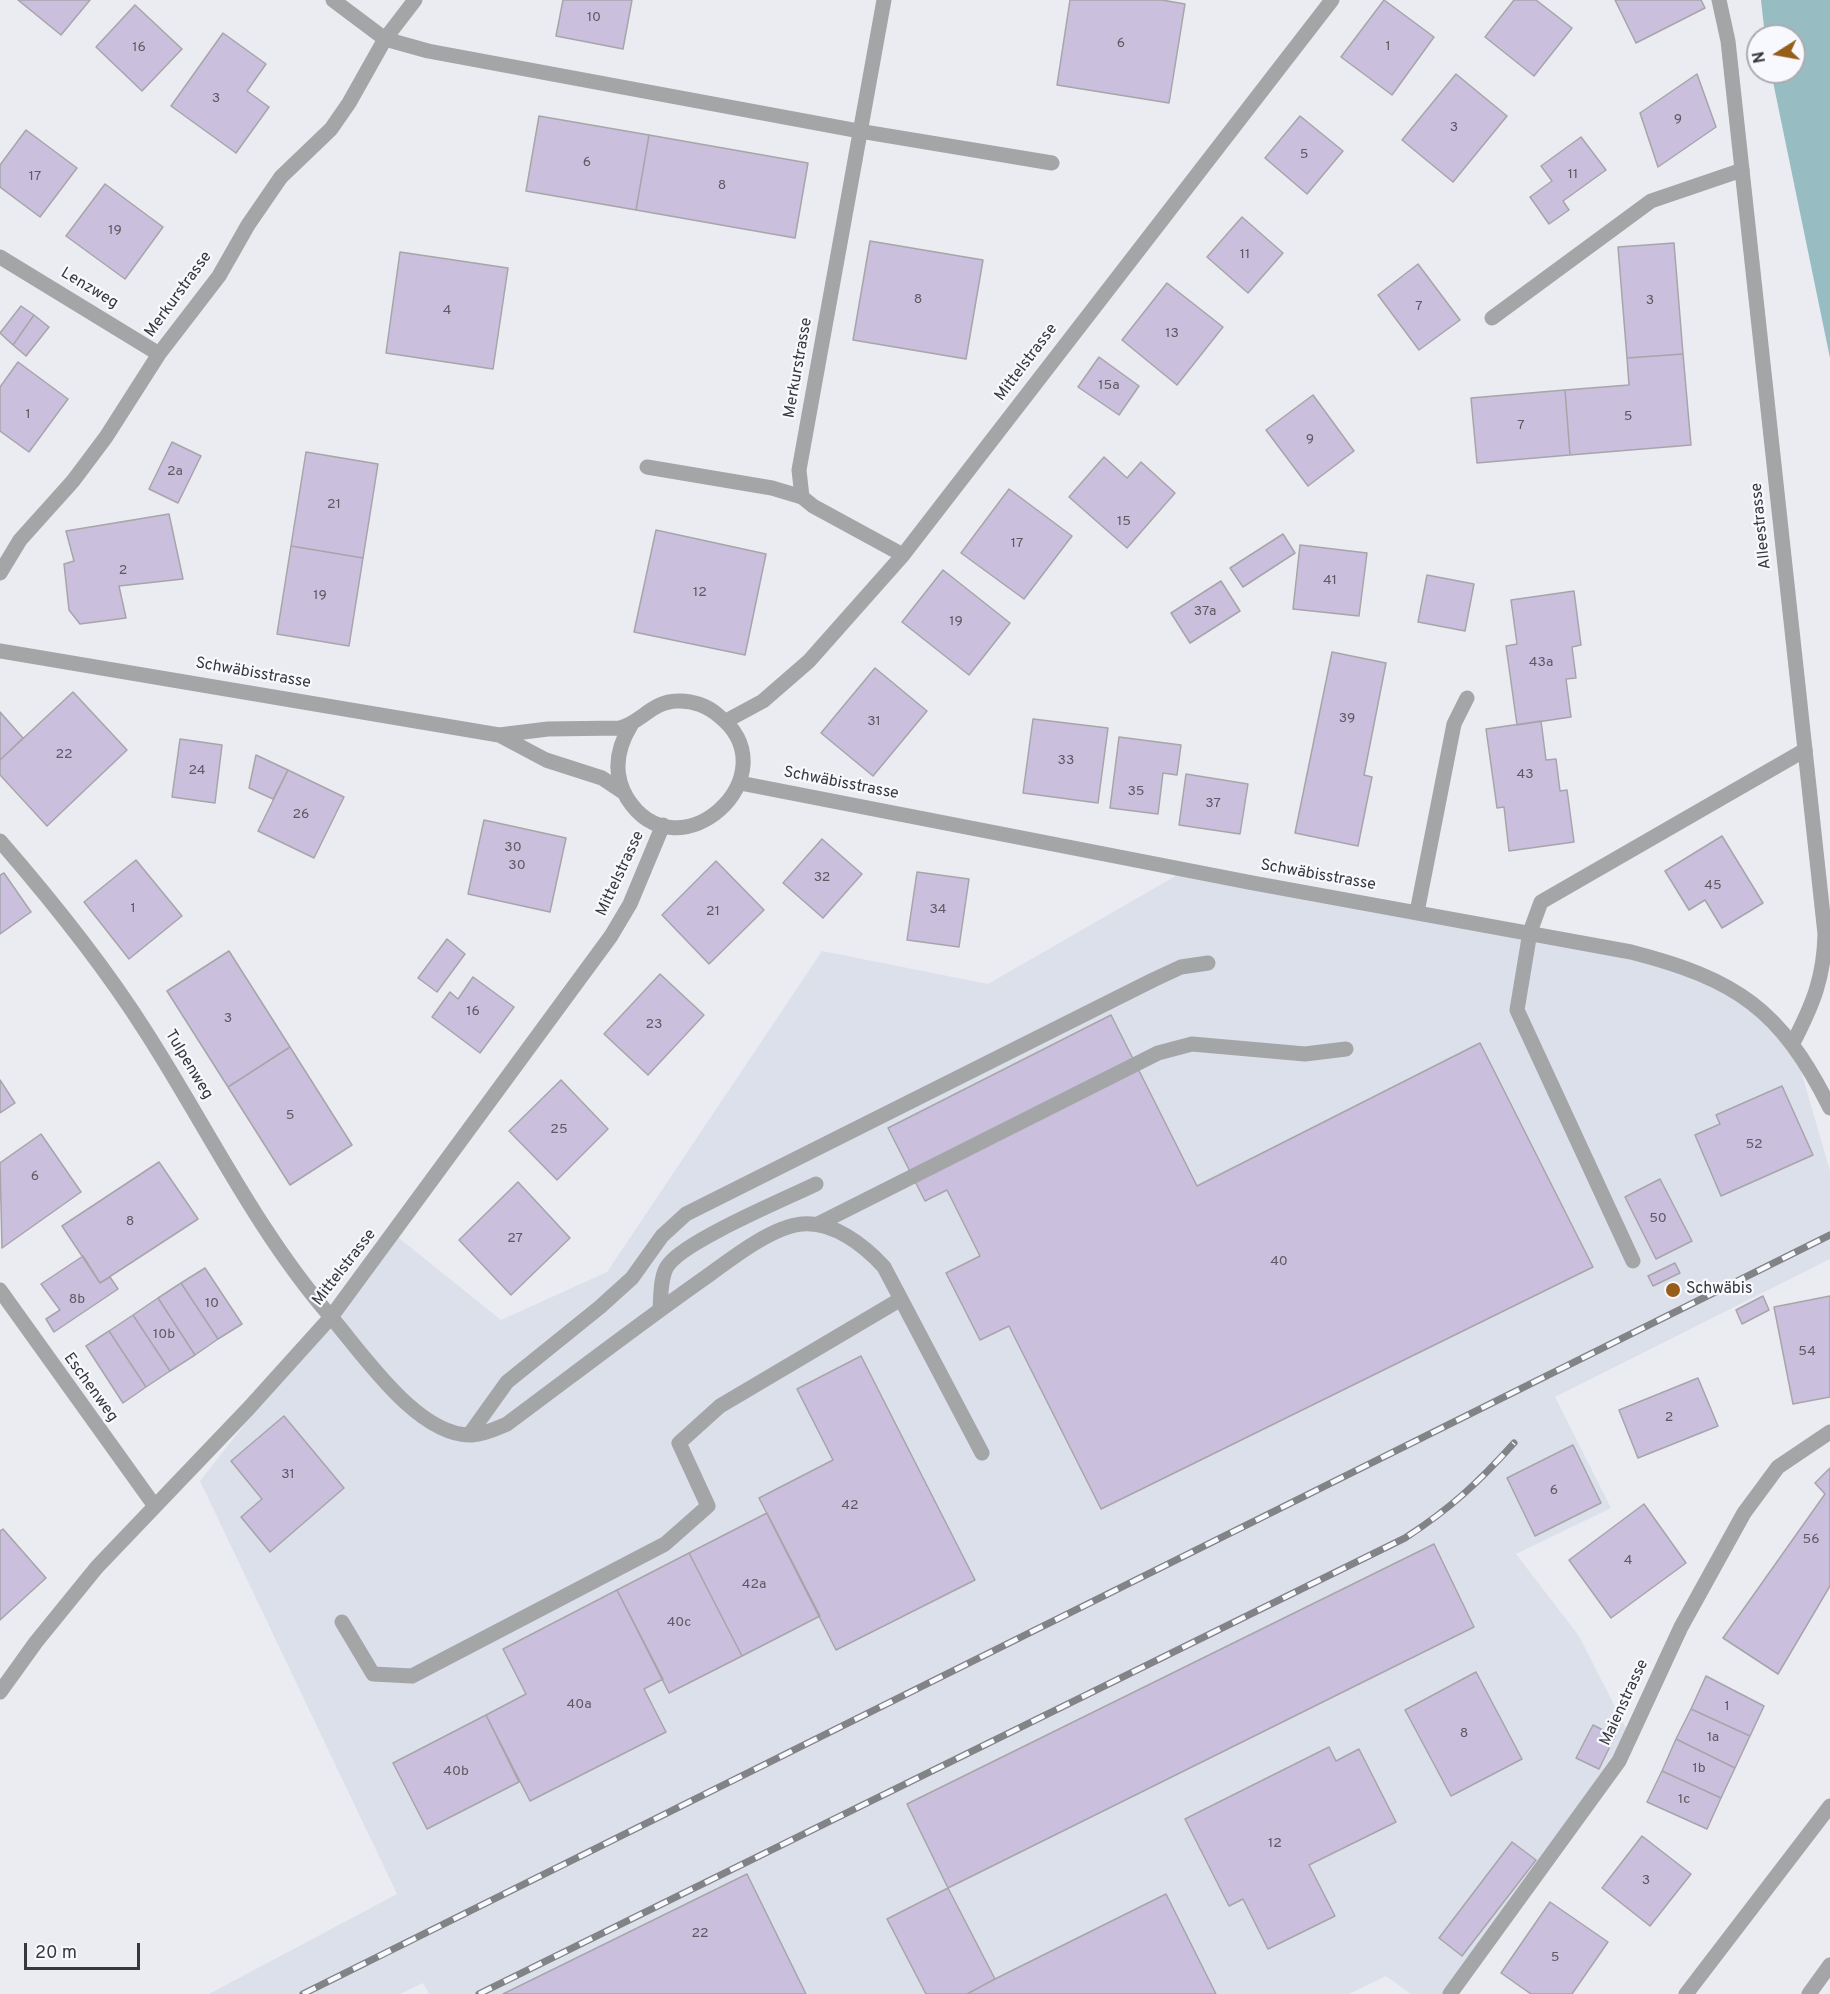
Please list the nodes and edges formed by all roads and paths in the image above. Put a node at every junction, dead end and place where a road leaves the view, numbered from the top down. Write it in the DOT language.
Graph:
graph roads {
  1 [pos="333,0"];
  2 [pos="416,0"];
  3 [pos="884,0"];
  4 [pos="1332,0"];
  5 [pos="1719,0"];
  6 [pos="385,39"];
  7 [pos="859,131"];
  8 [pos="1052,163"];
  9 [pos="1742,170"];
  10 [pos="0,257"];
  11 [pos="1492,318"];
  12 [pos="159,354"];
  13 [pos="647,467"];
  14 [pos="802,497"];
  15 [pos="903,555"];
  16 [pos="0,573"];
  17 [pos="0,651"];
  18 [pos="1467,698"];
  19 [pos="726,721"];
  20 [pos="631,725"];
  21 [pos="499,735"];
  22 [pos="1805,750"];
  23 [pos="740,783"];
  24 [pos="624,792"];
  25 [pos="663,825"];
  26 [pos="0,841"];
  27 [pos="1417,912"];
  28 [pos="1530,932"];
  29 [pos="1208,963"];
  30 [pos="1793,1043"];
  31 [pos="1346,1049"];
  32 [pos="1830,1108"];
  33 [pos="816,1184"];
  34 [pos="820,1223"];
  35 [pos="1633,1261"];
  36 [pos="0,1290"];
  37 [pos="901,1299"];
  38 [pos="660,1309"];
  39 [pos="331,1317"];
  40 [pos="1830,1432"];
  41 [pos="469,1435"];
  42 [pos="982,1453"];
  43 [pos="154,1505"];
  44 [pos="342,1622"];
  45 [pos="0,1692"];
  46 [pos="1830,1806"];
  47 [pos="1830,1965"];
  48 [pos="1450,1994"];
  49 [pos="1686,1994"];
  50 [pos="1809,1994"];
  1 -- 6 [label="street"];
  2 -- 6 [label="street, Merkurstrasse"];
  3 -- 7 [label="street, Merkurstrasse"];
  4 -- 15 [label="street, Mittelstrasse"];
  5 -- 9 [label="street, Alleestrasse"];
  6 -- 7 [label="street"];
  6 -- 12 [label="street, Merkurstrasse"];
  7 -- 8 [label="street"];
  7 -- 14 [label="street, Merkurstrasse"];
  9 -- 11 [label="street"];
  9 -- 22 [label="street, Alleestrasse"];
  10 -- 12 [label="street, Lenzweg"];
  12 -- 16 [label="street, Merkurstrasse"];
  13 -- 14 [label="street"];
  14 -- 15 [label="street"];
  15 -- 19 [label="street, Mittelstrasse"];
  17 -- 21 [label="street, Schwäbisstrasse"];
  18 -- 27 [label="street"];
  19 -- 20 [label="street"];
  19 -- 23 [label="street"];
  20 -- 21 [label="street, Schwäbisstrasse"];
  20 -- 24 [label="street"];
  21 -- 24 [label="street, Schwäbisstrasse"];
  22 -- 28 [label="street"];
  22 -- 30 [label="street, Alleestrasse"];
  23 -- 25 [label="street"];
  23 -- 27 [label="street, Schwäbisstrasse"];
  24 -- 25 [label="street"];
  25 -- 39 [label="street, Mittelstrasse"];
  26 -- 39 [label="street, Tulpenweg"];
  27 -- 28 [label="street, Schwäbisstrasse"];
  28 -- 30 [label="street, Schwäbisstrasse"];
  28 -- 35 [label="street"];
  29 -- 41 [label="street"];
  30 -- 32 [label="street, Schwäbisstrasse"];
  31 -- 34 [label="street"];
  33 -- 38 [label="street"];
  34 -- 37 [label="street"];
  34 -- 38 [label="street"];
  36 -- 43 [label="street, Eschenweg"];
  37 -- 42 [label="street"];
  37 -- 44 [label="street"];
  38 -- 41 [label="street"];
  39 -- 41 [label="street, Tulpenweg"];
  39 -- 43 [label="street, Mittelstrasse"];
  40 -- 48 [label="street, Maienstrasse"];
  43 -- 45 [label="street, Mittelstrasse"];
  46 -- 49 [label="street"];
  47 -- 50 [label="street"];
}
